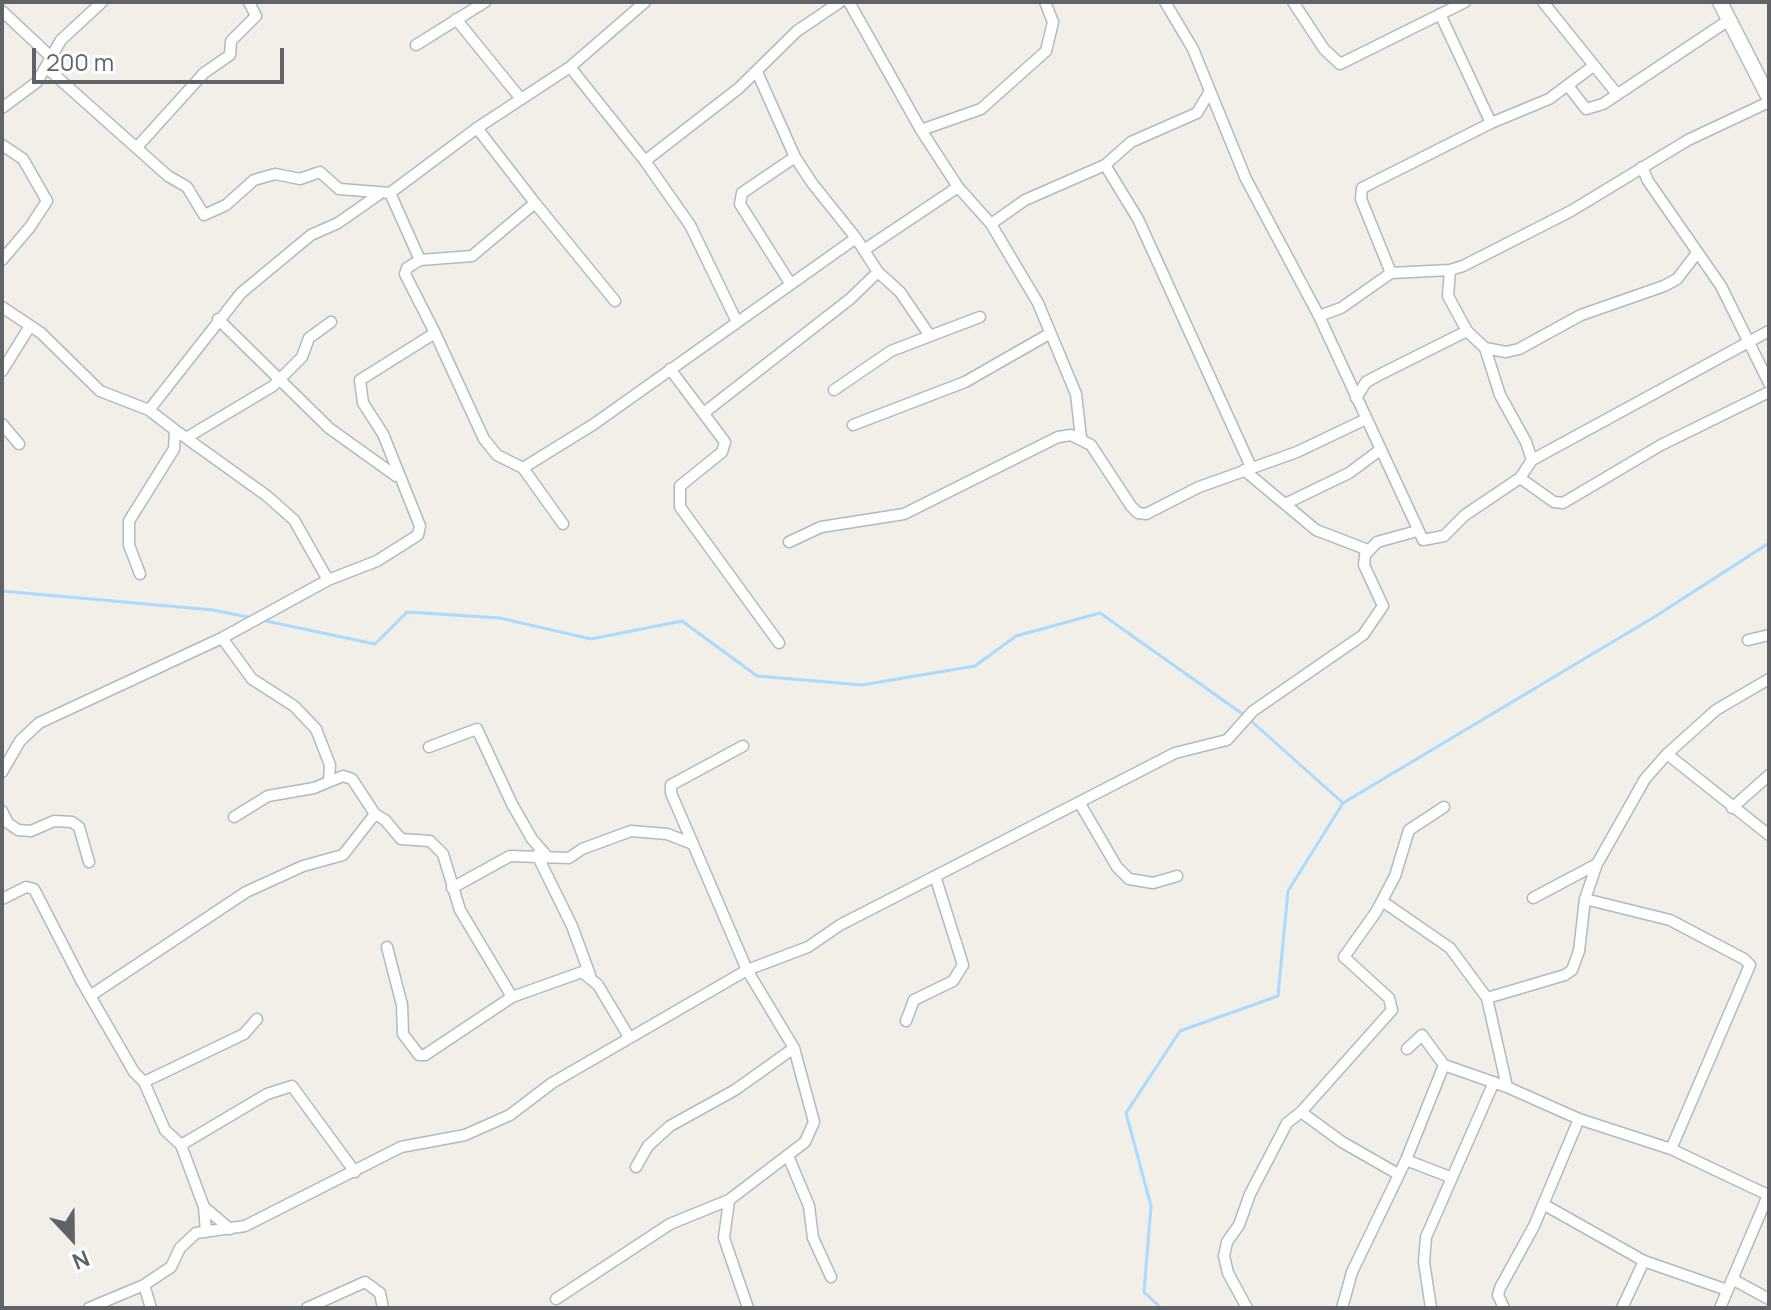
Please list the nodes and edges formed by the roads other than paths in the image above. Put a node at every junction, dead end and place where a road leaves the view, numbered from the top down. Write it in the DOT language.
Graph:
graph roads {
  1 [pos="102,2"];
  2 [pos="249,2"];
  3 [pos="485,2"];
  4 [pos="645,2"];
  5 [pos="840,2"];
  6 [pos="849,2"];
  7 [pos="1045,2"];
  8 [pos="1165,2"];
  9 [pos="1293,2"];
  10 [pos="1465,2"];
  11 [pos="1543,2"];
  12 [pos="1720,2"];
  13 [pos="2,11"];
  14 [pos="1440,14"];
  15 [pos="456,19"];
  16 [pos="1729,20"];
  17 [pos="416,45"];
  18 [pos="51,57"];
  19 [pos="570,67"];
  20 [pos="1592,67"];
  21 [pos="48,69"];
  22 [pos="757,72"];
  23 [pos="1764,77"];
  24 [pos="1569,87"];
  25 [pos="1210,91"];
  26 [pos="1617,94"];
  27 [pos="521,99"];
  28 [pos="1769,100"];
  29 [pos="2,108"];
  30 [pos="1491,123"];
  31 [pos="477,128"];
  32 [pos="921,130"];
  33 [pos="2,145"];
  34 [pos="138,146"];
  35 [pos="795,157"];
  36 [pos="645,161"];
  37 [pos="1105,165"];
  38 [pos="1642,167"];
  39 [pos="958,187"];
  40 [pos="390,193"];
  41 [pos="378,195"];
  42 [pos="535,203"];
  43 [pos="991,224"];
  44 [pos="856,238"];
  45 [pos="864,250"];
  46 [pos="1697,253"];
  47 [pos="2,260"];
  48 [pos="420,260"];
  49 [pos="1450,270"];
  50 [pos="878,272"];
  51 [pos="1391,273"];
  52 [pos="790,283"];
  53 [pos="615,301"];
  54 [pos="2,307"];
  55 [pos="1319,316"];
  56 [pos="980,317"];
  57 [pos="218,319"];
  58 [pos="331,322"];
  59 [pos="737,322"];
  60 [pos="30,326"];
  61 [pos="1467,331"];
  62 [pos="1769,331"];
  63 [pos="435,333"];
  64 [pos="1049,334"];
  65 [pos="930,336"];
  66 [pos="1751,342"];
  67 [pos="1485,348"];
  68 [pos="670,369"];
  69 [pos="2,371"];
  70 [pos="278,381"];
  71 [pos="1769,383"];
  72 [pos="834,390"];
  73 [pos="1769,392"];
  74 [pos="1356,398"];
  75 [pos="149,410"];
  76 [pos="705,412"];
  77 [pos="1366,419"];
  78 [pos="2,424"];
  79 [pos="853,425"];
  80 [pos="175,430"];
  81 [pos="186,438"];
  82 [pos="1081,438"];
  83 [pos="19,444"];
  84 [pos="1380,450"];
  85 [pos="1532,460"];
  86 [pos="523,468"];
  87 [pos="1248,468"];
  88 [pos="397,476"];
  89 [pos="1520,478"];
  90 [pos="1287,503"];
  91 [pos="563,524"];
  92 [pos="1417,531"];
  93 [pos="789,542"];
  94 [pos="1368,550"];
  95 [pos="140,574"];
  96 [pos="328,580"];
  97 [pos="1769,635"];
  98 [pos="222,638"];
  99 [pos="1748,640"];
  100 [pos="779,643"];
  101 [pos="1769,679"];
  102 [pos="743,746"];
  103 [pos="429,747"];
  104 [pos="1667,754"];
  105 [pos="2,772"];
  106 [pos="1769,775"];
  107 [pos="329,780"];
  108 [pos="1079,802"];
  109 [pos="1444,807"];
  110 [pos="1732,808"];
  111 [pos="2,811"];
  112 [pos="375,814"];
  113 [pos="234,817"];
  114 [pos="1769,835"];
  115 [pos="693,844"];
  116 [pos="541,855"];
  117 [pos="89,862"];
  118 [pos="1597,864"];
  119 [pos="935,876"];
  120 [pos="1177,876"];
  121 [pos="452,888"];
  122 [pos="1533,898"];
  123 [pos="2,899"];
  124 [pos="1585,899"];
  125 [pos="1382,901"];
  126 [pos="387,947"];
  127 [pos="747,970"];
  128 [pos="590,975"];
  129 [pos="90,996"];
  130 [pos="512,997"];
  131 [pos="1487,998"];
  132 [pos="257,1019"];
  133 [pos="906,1021"];
  134 [pos="629,1037"];
  135 [pos="794,1048"];
  136 [pos="1407,1049"];
  137 [pos="1444,1065"];
  138 [pos="144,1082"];
  139 [pos="1494,1082"];
  140 [pos="1507,1087"];
  141 [pos="1301,1112"];
  142 [pos="1579,1119"];
  143 [pos="181,1145"];
  144 [pos="1671,1149"];
  145 [pos="788,1156"];
  146 [pos="1406,1160"];
  147 [pos="636,1167"];
  148 [pos="355,1172"];
  149 [pos="1398,1174"];
  150 [pos="1450,1177"];
  151 [pos="1769,1194"];
  152 [pos="729,1200"];
  153 [pos="1543,1204"];
  154 [pos="204,1207"];
  155 [pos="230,1229"];
  156 [pos="206,1232"];
  157 [pos="1644,1261"];
  158 [pos="831,1277"];
  159 [pos="144,1285"];
  160 [pos="1730,1285"];
  161 [pos="556,1299"];
  162 [pos="1769,1299"];
  163 [pos="89,1308"];
  164 [pos="151,1308"];
  165 [pos="307,1308"];
  166 [pos="383,1308"];
  167 [pos="748,1308"];
  168 [pos="1247,1308"];
  169 [pos="1342,1308"];
  170 [pos="1431,1308"];
  171 [pos="1504,1308"];
  172 [pos="1622,1308"];
  173 [pos="1720,1308"];
  1 -- 18 [label="street"];
  2 -- 34 [label="street"];
  3 -- 15 [label="street"];
  4 -- 19 [label="street"];
  5 -- 22 [label="street"];
  6 -- 32 [label="street"];
  7 -- 32 [label="street"];
  8 -- 25 [label="street"];
  9 -- 14 [label="street"];
  10 -- 14 [label="street"];
  11 -- 20 [label="street"];
  12 -- 16 [label="main road"];
  13 -- 18 [label="street"];
  14 -- 30 [label="street"];
  15 -- 17 [label="street"];
  15 -- 27 [label="street"];
  16 -- 23 [label="main road"];
  16 -- 26 [label="street"];
  18 -- 21 [label="street"];
  19 -- 27 [label="street"];
  19 -- 36 [label="street"];
  20 -- 24 [label="street"];
  20 -- 26 [label="street"];
  21 -- 29 [label="street"];
  21 -- 34 [label="street"];
  22 -- 35 [label="street"];
  22 -- 36 [label="street"];
  23 -- 28 [label="main road"];
  24 -- 26 [label="street"];
  24 -- 30 [label="street"];
  25 -- 37 [label="street"];
  25 -- 55 [label="street"];
  27 -- 31 [label="street"];
  28 -- 38 [label="street"];
  30 -- 51 [label="street"];
  31 -- 40 [label="street"];
  31 -- 42 [label="street"];
  32 -- 39 [label="street"];
  33 -- 47 [label="street"];
  34 -- 41 [label="street"];
  35 -- 44 [label="street"];
  35 -- 52 [label="street"];
  36 -- 59 [label="street"];
  37 -- 43 [label="street"];
  37 -- 87 [label="street"];
  38 -- 46 [label="street"];
  38 -- 49 [label="street"];
  39 -- 43 [label="street"];
  39 -- 45 [label="street"];
  40 -- 41 [label="street"];
  40 -- 48 [label="street"];
  41 -- 57 [label="street"];
  42 -- 48 [label="street"];
  42 -- 53 [label="street"];
  43 -- 64 [label="street"];
  44 -- 45 [label="street"];
  44 -- 52 [label="street"];
  45 -- 50 [label="street"];
  46 -- 66 [label="street"];
  46 -- 67 [label="street"];
  48 -- 63 [label="street"];
  49 -- 51 [label="street"];
  49 -- 61 [label="street"];
  50 -- 65 [label="street"];
  50 -- 76 [label="street"];
  51 -- 55 [label="street"];
  52 -- 59 [label="street"];
  54 -- 60 [label="street"];
  55 -- 74 [label="street"];
  56 -- 65 [label="street"];
  57 -- 70 [label="street"];
  57 -- 75 [label="street"];
  58 -- 70 [label="street"];
  59 -- 68 [label="street"];
  60 -- 69 [label="street"];
  60 -- 75 [label="street"];
  61 -- 67 [label="street"];
  61 -- 74 [label="street"];
  62 -- 66 [label="street"];
  63 -- 86 [label="street"];
  63 -- 88 [label="street"];
  64 -- 79 [label="street"];
  64 -- 82 [label="street"];
  65 -- 72 [label="street"];
  66 -- 71 [label="street"];
  66 -- 85 [label="street"];
  67 -- 85 [label="street"];
  68 -- 76 [label="street"];
  68 -- 86 [label="street"];
  70 -- 81 [label="street"];
  70 -- 88 [label="street"];
  73 -- 89 [label="street"];
  74 -- 77 [label="street"];
  75 -- 80 [label="street"];
  76 -- 100 [label="street"];
  77 -- 84 [label="street"];
  77 -- 87 [label="street"];
  78 -- 83 [label="street"];
  80 -- 81 [label="street"];
  80 -- 95 [label="street"];
  81 -- 96 [label="street"];
  82 -- 87 [label="street"];
  82 -- 93 [label="street"];
  84 -- 90 [label="street"];
  84 -- 92 [label="street"];
  85 -- 89 [label="street"];
  86 -- 91 [label="street"];
  87 -- 90 [label="street"];
  88 -- 96 [label="street"];
  89 -- 92 [label="street"];
  90 -- 94 [label="street"];
  92 -- 94 [label="street"];
  94 -- 108 [label="street"];
  96 -- 98 [label="street"];
  97 -- 99 [label="street"];
  98 -- 105 [label="street"];
  98 -- 107 [label="street"];
  101 -- 104 [label="street"];
  102 -- 115 [label="street"];
  103 -- 116 [label="street"];
  104 -- 110 [label="street"];
  104 -- 118 [label="street"];
  106 -- 110 [label="street"];
  107 -- 112 [label="street"];
  107 -- 113 [label="street"];
  108 -- 119 [label="street"];
  108 -- 120 [label="street"];
  109 -- 125 [label="street"];
  110 -- 114 [label="street"];
  111 -- 117 [label="street"];
  112 -- 121 [label="street"];
  112 -- 129 [label="street"];
  115 -- 116 [label="street"];
  115 -- 127 [label="street"];
  116 -- 121 [label="street"];
  116 -- 128 [label="street"];
  118 -- 122 [label="street"];
  118 -- 124 [label="street"];
  119 -- 127 [label="street"];
  119 -- 133 [label="street"];
  121 -- 130 [label="street"];
  123 -- 129 [label="street"];
  124 -- 131 [label="street"];
  124 -- 144 [label="street"];
  125 -- 131 [label="street"];
  125 -- 141 [label="street"];
  126 -- 130 [label="street"];
  127 -- 134 [label="street"];
  127 -- 135 [label="street"];
  128 -- 130 [label="street"];
  128 -- 134 [label="street"];
  129 -- 138 [label="street"];
  131 -- 140 [label="street"];
  132 -- 138 [label="street"];
  134 -- 148 [label="street"];
  135 -- 145 [label="street"];
  135 -- 147 [label="street"];
  136 -- 137 [label="street"];
  137 -- 139 [label="street"];
  137 -- 146 [label="street"];
  138 -- 143 [label="street"];
  139 -- 140 [label="street"];
  139 -- 150 [label="street"];
  140 -- 142 [label="street"];
  141 -- 149 [label="street"];
  141 -- 168 [label="street"];
  142 -- 144 [label="street"];
  142 -- 153 [label="street"];
  143 -- 148 [label="street"];
  143 -- 154 [label="street"];
  144 -- 151 [label="street"];
  145 -- 152 [label="street"];
  145 -- 158 [label="street"];
  146 -- 149 [label="street"];
  146 -- 150 [label="street"];
  148 -- 155 [label="street"];
  149 -- 169 [label="street"];
  150 -- 170 [label="street"];
  151 -- 160 [label="street"];
  152 -- 161 [label="street"];
  152 -- 167 [label="street"];
  153 -- 157 [label="street"];
  153 -- 171 [label="street"];
  154 -- 155 [label="street"];
  154 -- 156 [label="street"];
  155 -- 156 [label="street"];
  156 -- 159 [label="street"];
  157 -- 160 [label="street"];
  157 -- 172 [label="street"];
  159 -- 163 [label="street"];
  159 -- 164 [label="street"];
  160 -- 162 [label="street"];
  160 -- 173 [label="street"];
  165 -- 166 [label="street"];
}
